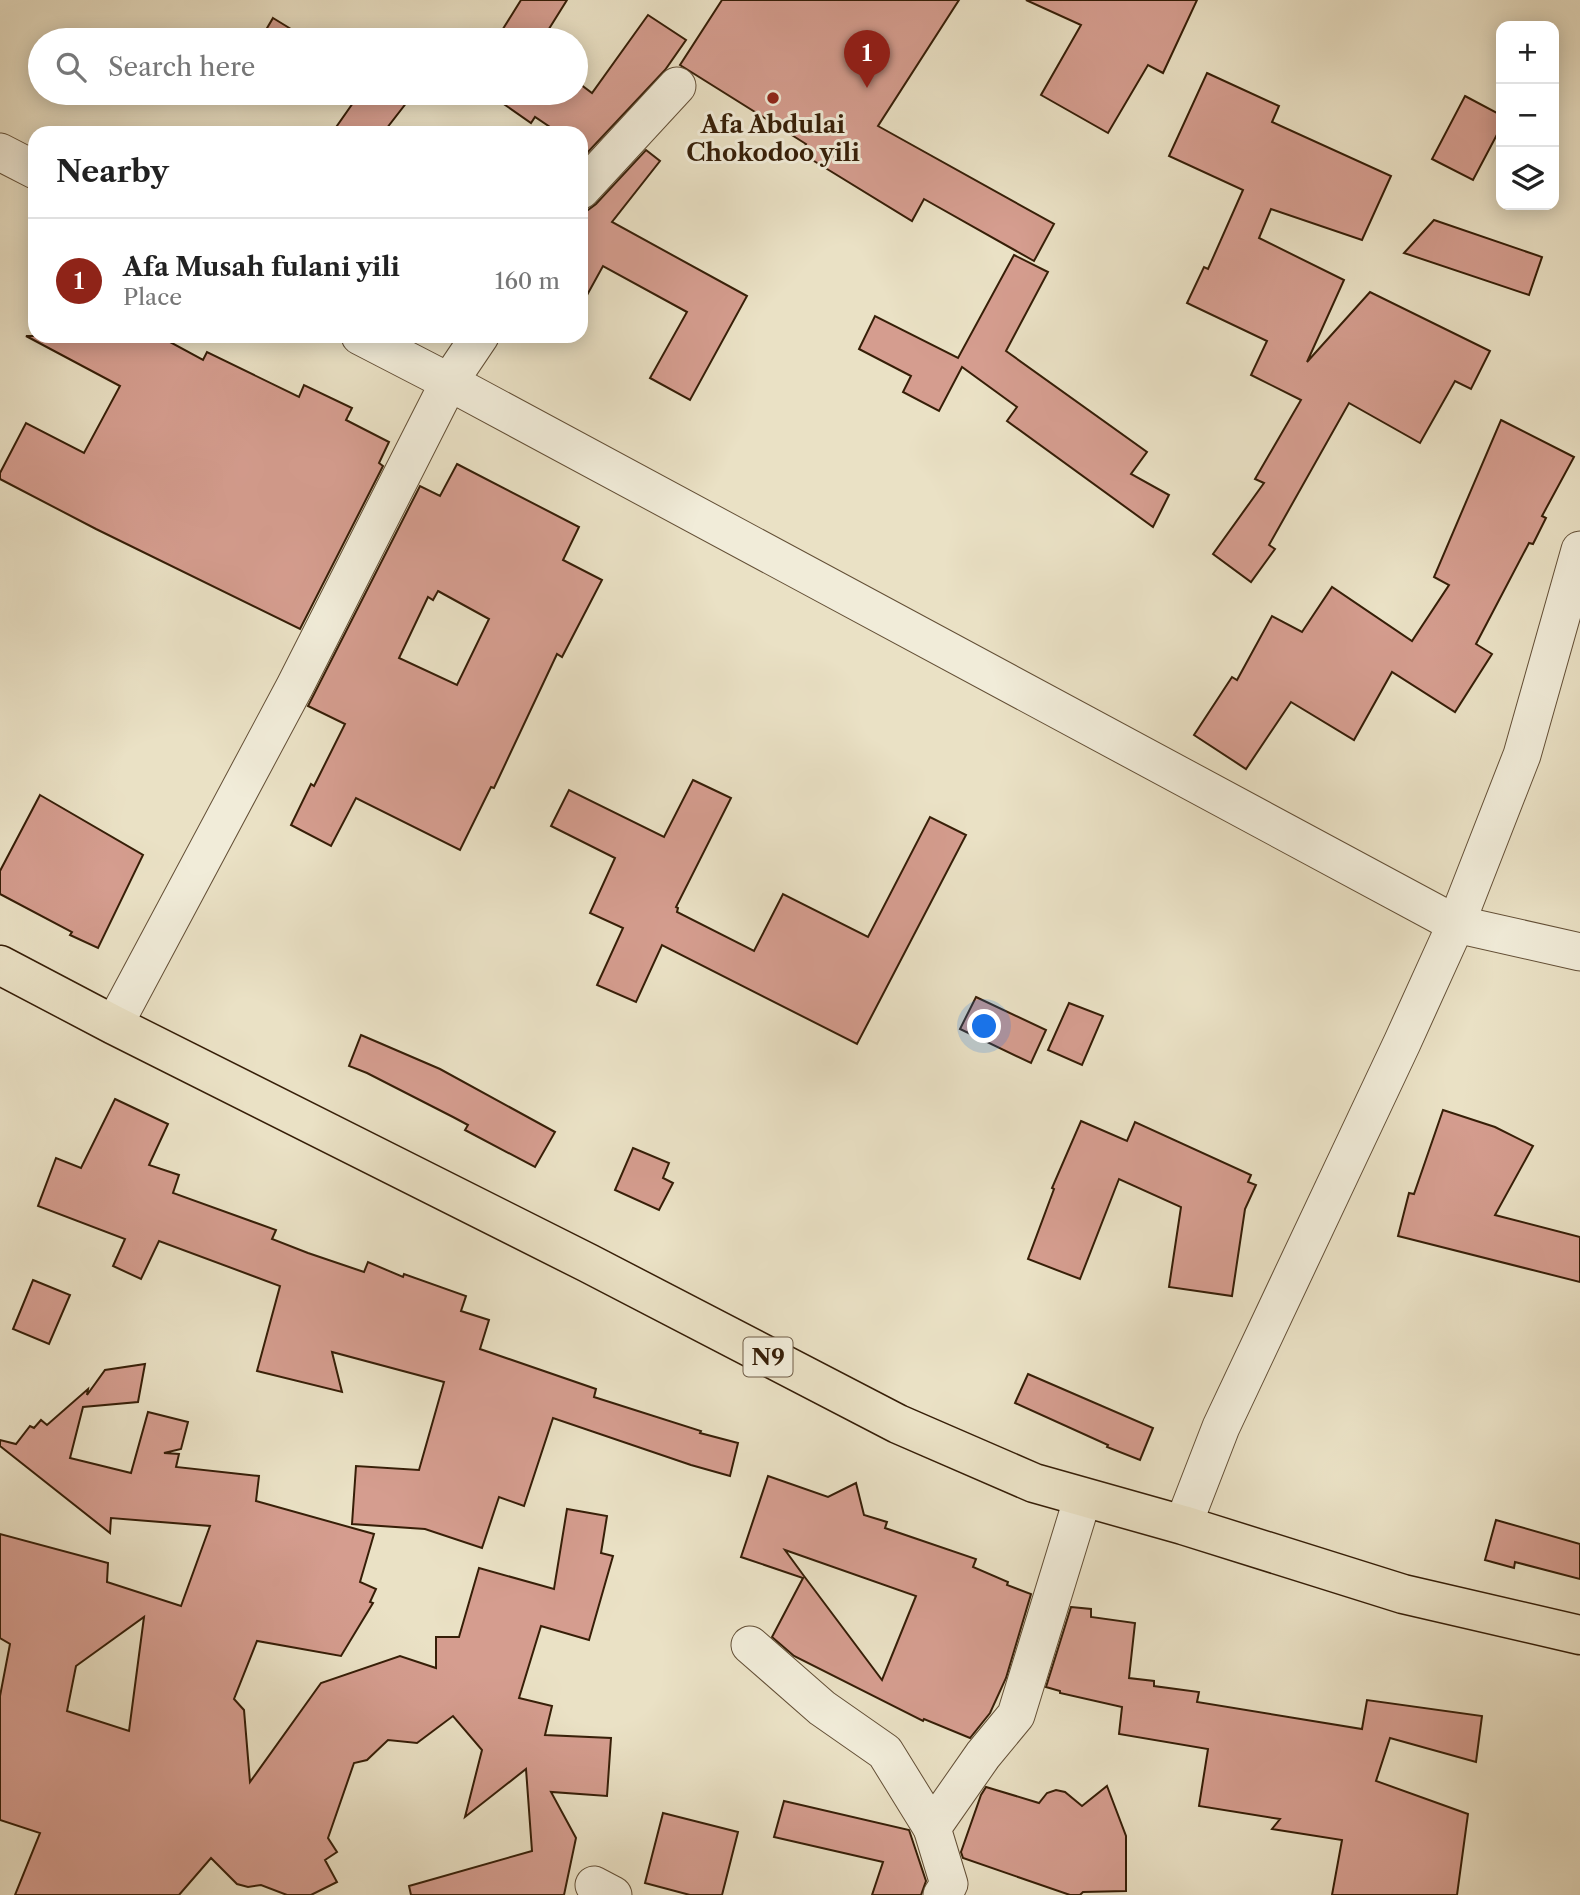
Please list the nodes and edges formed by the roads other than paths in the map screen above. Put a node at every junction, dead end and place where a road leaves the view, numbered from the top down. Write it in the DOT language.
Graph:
graph roads {
  1 [pos="677,86"];
  2 [pos="0,152"];
  3 [pos="28,166"];
  4 [pos="588,182"];
  5 [pos="374,343"];
  6 [pos="475,343"];
  7 [pos="449,382"];
  8 [pos="1580,550"];
  9 [pos="1456,924"];
  10 [pos="1580,952"];
  11 [pos="0,965"];
  12 [pos="114,1025"];
  13 [pos="1083,1497"];
  14 [pos="1183,1525"];
  15 [pos="1580,1635"];
  16 [pos="750,1645"];
  17 [pos="932,1828"];
  18 [pos="942,1895"];
  1 -- 4 [label="street"];
  2 -- 3 [label="street"];
  5 -- 7 [label="street"];
  6 -- 7 [label="street"];
  7 -- 9 [label="street"];
  7 -- 12 [label="street"];
  8 -- 9 [label="street"];
  9 -- 10 [label="street"];
  9 -- 14 [label="street"];
  11 -- 12 [label="highway, N9"];
  12 -- 13 [label="highway, N9"];
  13 -- 14 [label="highway, N9"];
  13 -- 17 [label="street"];
  14 -- 15 [label="highway, N9"];
  16 -- 17 [label="street"];
  17 -- 18 [label="street"];
}
